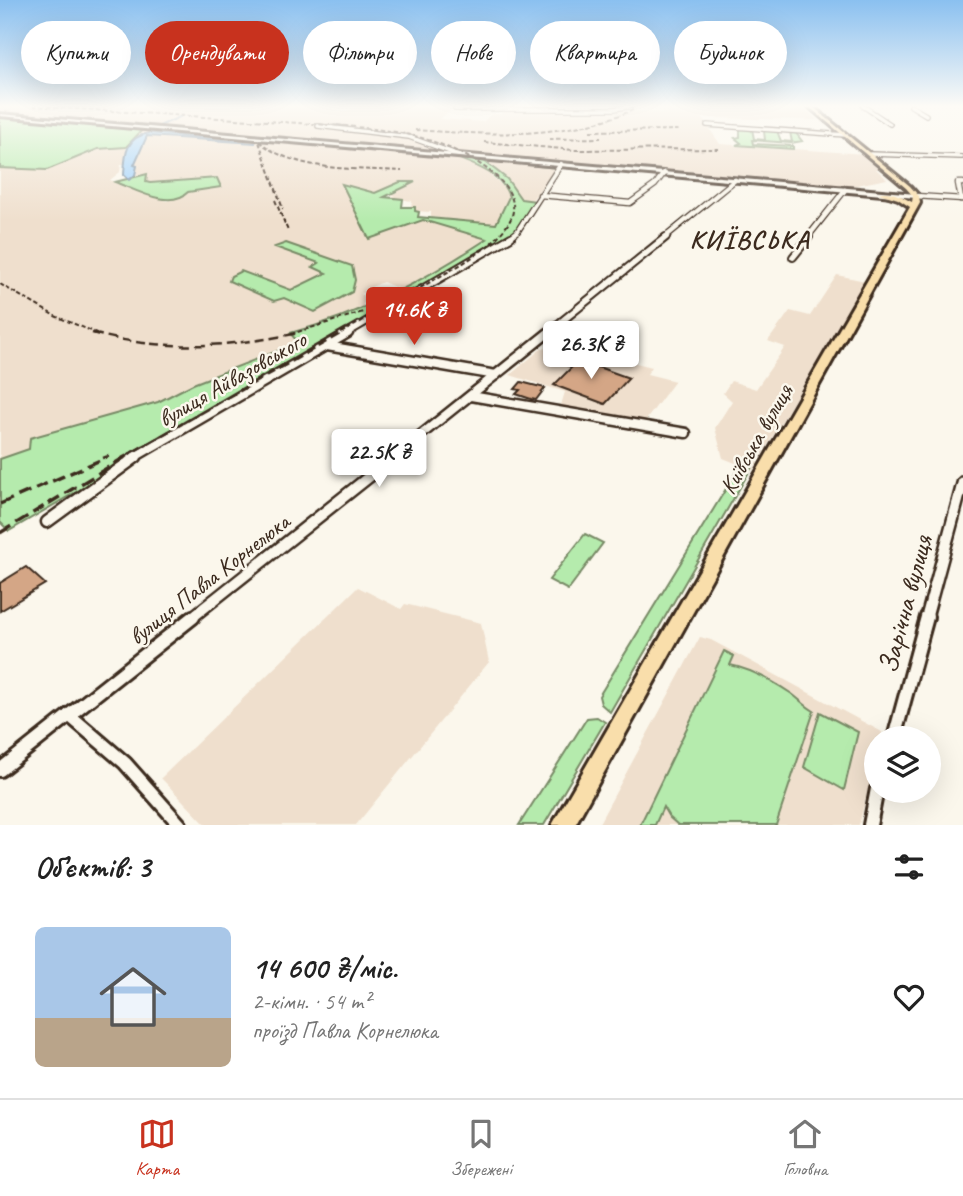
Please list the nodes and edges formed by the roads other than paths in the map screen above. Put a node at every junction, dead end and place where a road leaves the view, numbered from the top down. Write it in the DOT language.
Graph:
graph roads {
  1 [pos="339,144"];
  2 [pos="430,144"];
  3 [pos="857,144"];
  4 [pos="459,155"];
  5 [pos="870,155"];
  6 [pos="962,157"];
  7 [pos="561,164"];
  8 [pos="664,173"];
  9 [pos="735,180"];
  10 [pos="963,183"];
  11 [pos="845,190"];
  12 [pos="882,193"];
  13 [pos="540,195"];
  14 [pos="913,196"];
  15 [pos="951,199"];
  16 [pos="962,199"];
  17 [pos="963,206"];
  18 [pos="793,257"];
  19 [pos="327,346"];
  20 [pos="496,375"];
  21 [pos="471,396"];
  22 [pos="686,433"];
  23 [pos="963,482"];
  24 [pos="47,522"];
  25 [pos="69,715"];
  26 [pos="897,726"];
  27 [pos="0,770"];
  28 [pos="874,803"];
  29 [pos="180,825"];
  30 [pos="563,825"];
  31 [pos="870,825"];
  1 -- 4 [label="street"];
  2 -- 4 [label="street"];
  3 -- 5 [label="main road"];
  4 -- 7 [label="street"];
  5 -- 6 [label="street"];
  5 -- 14 [label="main road"];
  7 -- 8 [label="street"];
  7 -- 13 [label="street, вулиця Айвазовського"];
  8 -- 9 [label="street"];
  8 -- 13 [label="street"];
  9 -- 11 [label="street"];
  9 -- 20 [label="street, вулиця Павла Корнелюка"];
  10 -- 16 [label="street"];
  11 -- 12 [label="street"];
  11 -- 18 [label="street"];
  12 -- 14 [label="main road"];
  12 -- 14 [label="main road"];
  13 -- 19 [label="street, вулиця Айвазовського"];
  14 -- 15 [label="street"];
  14 -- 30 [label="main road, Київська вулиця"];
  15 -- 16 [label="street"];
  15 -- 17 [label="street"];
  19 -- 20 [label="street"];
  19 -- 24 [label="street, вулиця Айвазовського"];
  20 -- 21 [label="street, вулиця Павла Корнелюка"];
  21 -- 22 [label="street"];
  21 -- 25 [label="street, вулиця Павла Корнелюка"];
  23 -- 26 [label="street, Зарічна вулиця"];
  25 -- 27 [label="street, вулиця Павла Корнелюка"];
  25 -- 29 [label="street"];
  28 -- 31 [label="street"];
}
